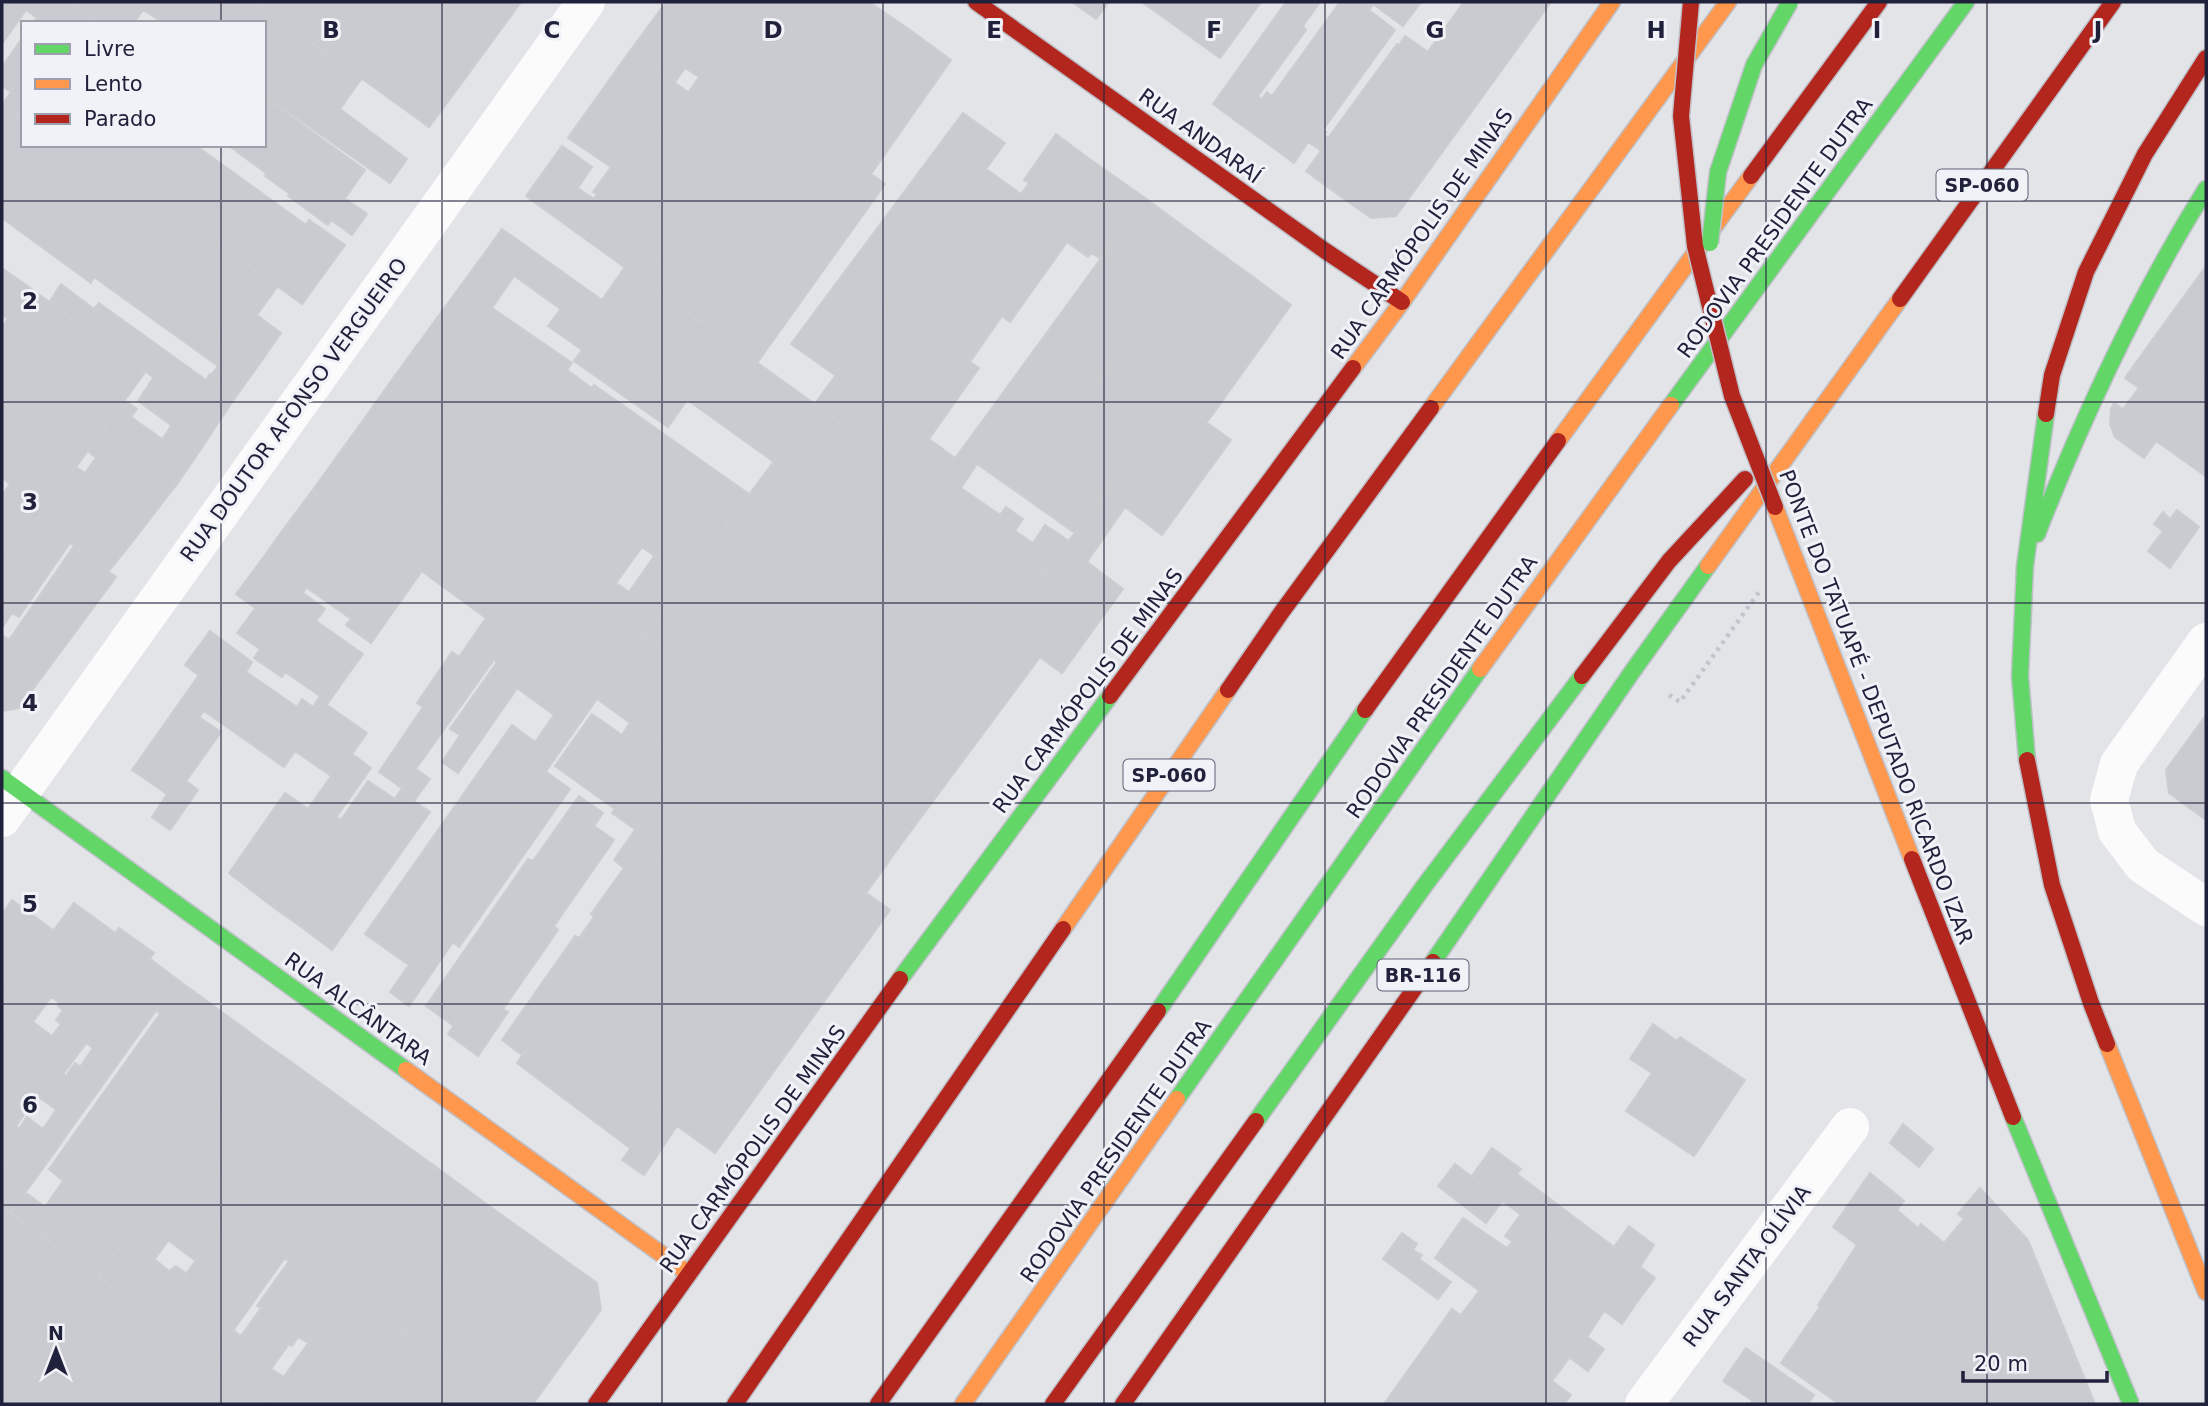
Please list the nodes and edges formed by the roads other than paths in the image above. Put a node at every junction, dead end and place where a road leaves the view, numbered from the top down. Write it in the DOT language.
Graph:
graph roads {
  1 [pos="586,2"];
  2 [pos="976,2"];
  3 [pos="1612,2"];
  4 [pos="1691,2"];
  5 [pos="1728,2"];
  6 [pos="1790,2"];
  7 [pos="1879,2"];
  8 [pos="1966,2"];
  9 [pos="2113,2"];
  10 [pos="2206,58"];
  11 [pos="2206,189"];
  12 [pos="1706,284"];
  13 [pos="1402,302"];
  14 [pos="1850,367"];
  15 [pos="2025,566"];
  16 [pos="2206,642"];
  17 [pos="8,796"];
  18 [pos="2206,907"];
  19 [pos="1850,1127"];
  20 [pos="689,1274"];
  21 [pos="2206,1292"];
  22 [pos="596,1404"];
  23 [pos="734,1404"];
  24 [pos="878,1404"];
  25 [pos="963,1404"];
  26 [pos="1053,1404"];
  27 [pos="1123,1404"];
  28 [pos="1644,1404"];
  29 [pos="2131,1404"];
  1 -- 17 [label="street, RUA DOUTOR AFONSO VERGUEIRO"];
  2 -- 13 [label="main road, RUA ANDARAÍ"];
  3 -- 13 [label="main road, RUA CARMÓPOLIS DE MINAS"];
  4 -- 12 [label="main road, PONTE DO TATUAPÉ - DEPUTADO RICARDO IZAR, bridge"];
  5 -- 23 [label="main road, SP-060"];
  6 -- 12 [label="main road, bridge"];
  7 -- 24 [label="main road"];
  8 -- 25 [label="main road, RODOVIA PRESIDENTE DUTRA"];
  9 -- 14 [label="main road, SP-060"];
  10 -- 15 [label="main road"];
  11 -- 15 [label="main road"];
  12 -- 29 [label="main road, PONTE DO TATUAPÉ - DEPUTADO RICARDO IZAR, bridge"];
  13 -- 20 [label="main road, RUA CARMÓPOLIS DE MINAS"];
  14 -- 26 [label="main road"];
  14 -- 27 [label="main road, BR-116"];
  15 -- 21 [label="main road"];
  16 -- 18 [label="street"];
  17 -- 20 [label="main road, RUA ALCÂNTARA"];
  19 -- 28 [label="street, RUA SANTA OLÍVIA"];
  20 -- 22 [label="main road, RUA CARMÓPOLIS DE MINAS"];
}
